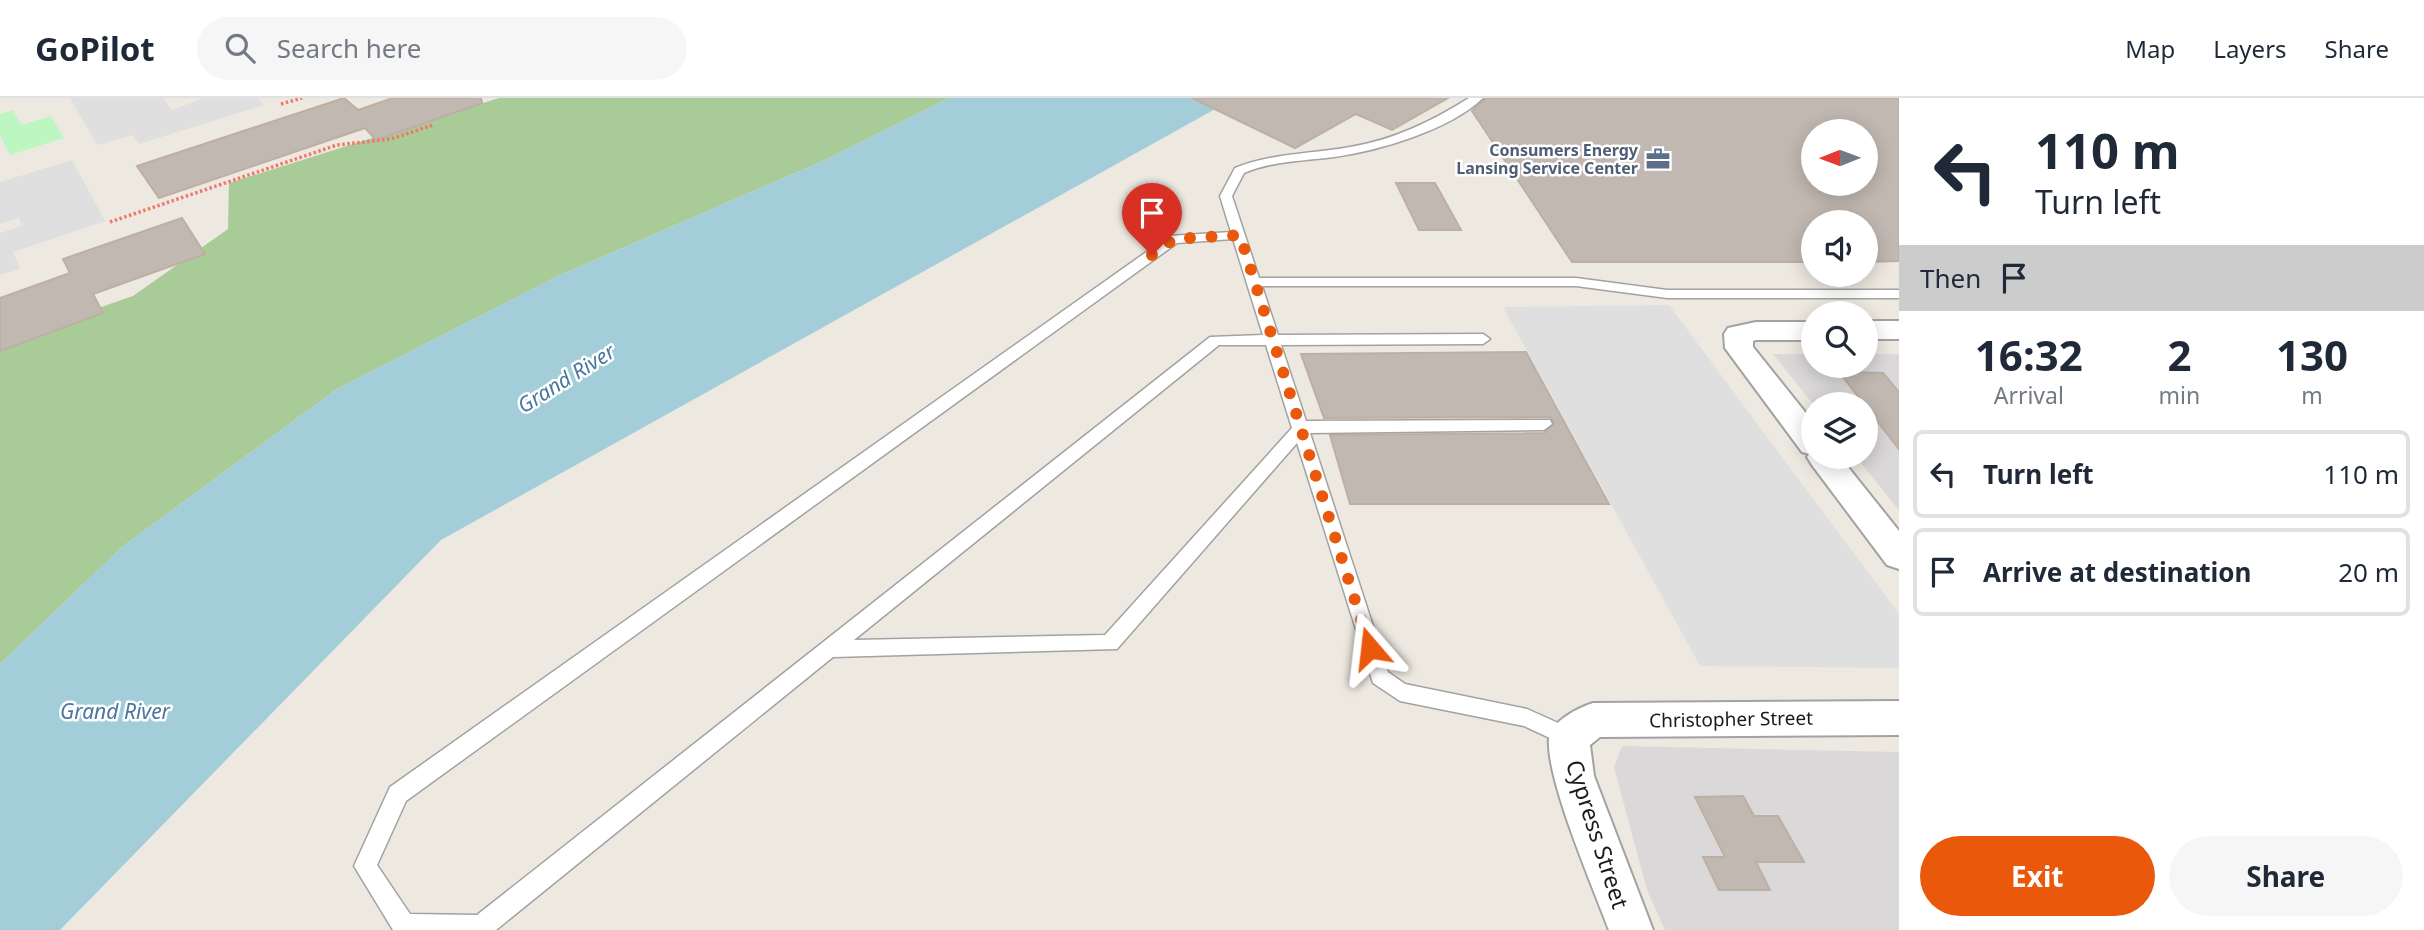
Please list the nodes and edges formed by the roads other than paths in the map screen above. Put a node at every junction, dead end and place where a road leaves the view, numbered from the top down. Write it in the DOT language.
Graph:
graph roads {
  1 [pos="1476,98"];
  2 [pos="1240,235"];
  3 [pos="1256,282"];
  4 [pos="1899,294"];
  5 [pos="1878,330"];
  6 [pos="1899,330"];
  7 [pos="1801,331"];
  8 [pos="1274,339"];
  9 [pos="1483,339"];
  10 [pos="1544,424"];
  11 [pos="1302,427"];
  12 [pos="1801,428"];
  13 [pos="1832,469"];
  14 [pos="1899,556"];
  15 [pos="829,649"];
  16 [pos="1899,718"];
  17 [pos="1569,738"];
  18 [pos="1630,930"];
  1 -- 2 [label="lane"];
  2 -- 3 [label="lane"];
  2 -- 15 [label="lane"];
  3 -- 4 [label="lane"];
  3 -- 8 [label="lane"];
  5 -- 6 [label="street"];
  7 -- 12 [label="street"];
  8 -- 9 [label="lane"];
  8 -- 11 [label="lane"];
  8 -- 15 [label="lane"];
  10 -- 11 [label="lane"];
  11 -- 15 [label="lane"];
  11 -- 17 [label="lane"];
  13 -- 14 [label="street"];
  16 -- 17 [label="street, Christopher Street"];
  17 -- 18 [label="street, Cypress Street"];
}
